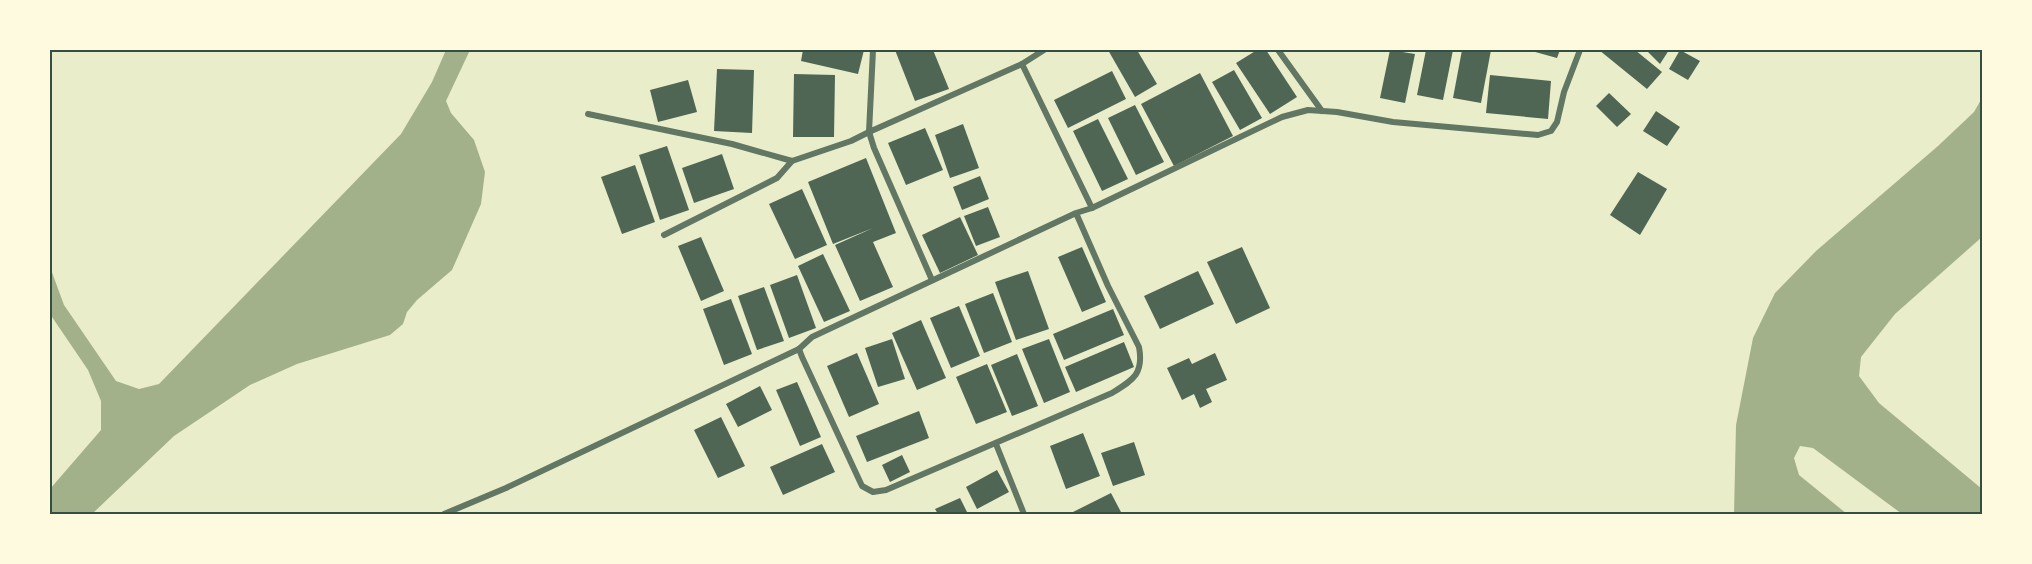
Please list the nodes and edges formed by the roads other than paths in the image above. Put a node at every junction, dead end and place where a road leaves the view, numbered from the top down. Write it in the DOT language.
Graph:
graph roads {
  1 [pos="873,50"];
  2 [pos="1044,50"];
  3 [pos="1278,50"];
  4 [pos="1580,50"];
  5 [pos="1022,64"];
  6 [pos="1322,111"];
  7 [pos="588,114"];
  8 [pos="869,132"];
  9 [pos="792,161"];
  10 [pos="1092,208"];
  11 [pos="1076,213"];
  12 [pos="664,235"];
  13 [pos="932,280"];
  14 [pos="800,349"];
  15 [pos="996,444"];
  16 [pos="444,514"];
  17 [pos="1024,514"];
  1 -- 8 [label="street"];
  2 -- 5 [label="street"];
  3 -- 6 [label="street"];
  4 -- 6 [label="street"];
  5 -- 8 [label="street"];
  5 -- 10 [label="street"];
  6 -- 10 [label="street"];
  7 -- 9 [label="street"];
  8 -- 9 [label="street"];
  8 -- 13 [label="street"];
  9 -- 12 [label="street"];
  10 -- 11 [label="street"];
  11 -- 13 [label="street"];
  11 -- 15 [label="street"];
  13 -- 14 [label="street"];
  14 -- 15 [label="street"];
  14 -- 16 [label="street"];
  15 -- 17 [label="street"];
}
